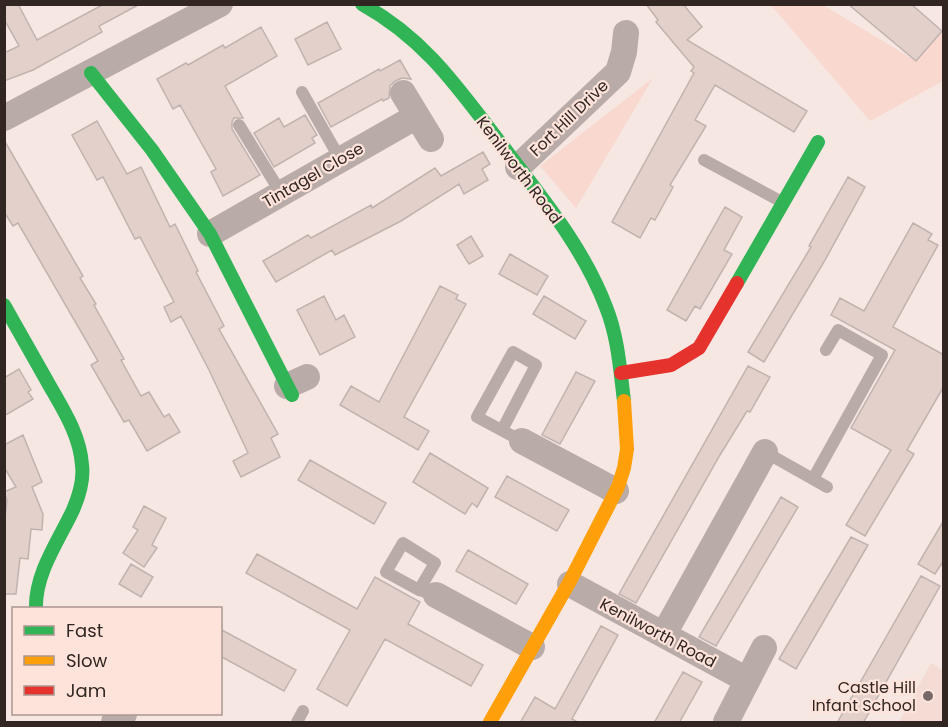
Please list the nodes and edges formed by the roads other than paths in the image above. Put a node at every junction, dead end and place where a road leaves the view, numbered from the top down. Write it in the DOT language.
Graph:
graph roads {
  1 [pos="220,4"];
  2 [pos="362,4"];
  3 [pos="626,33"];
  4 [pos="91,73"];
  5 [pos="302,92"];
  6 [pos="403,93"];
  7 [pos="417,116"];
  8 [pos="4,118"];
  9 [pos="240,125"];
  10 [pos="430,139"];
  11 [pos="818,142"];
  12 [pos="340,159"];
  13 [pos="704,160"];
  14 [pos="518,167"];
  15 [pos="281,193"];
  16 [pos="783,202"];
  17 [pos="210,234"];
  18 [pos="4,305"];
  19 [pos="11,331"];
  20 [pos="826,350"];
  21 [pos="621,373"];
  22 [pos="295,386"];
  23 [pos="512,435"];
  24 [pos="765,452"];
  25 [pos="813,479"];
  26 [pos="827,487"];
  27 [pos="616,491"];
  28 [pos="570,584"];
  29 [pos="428,592"];
  30 [pos="36,607"];
  31 [pos="664,634"];
  32 [pos="532,647"];
  33 [pos="764,648"];
  34 [pos="747,680"];
  35 [pos="303,711"];
  36 [pos="297,723"];
  37 [pos="490,723"];
  38 [pos="726,723"];
  1 -- 4 [label="street"];
  2 -- 14 [label="street, Kenilworth Road"];
  3 -- 14 [label="street, Fort Hill Drive"];
  4 -- 8 [label="street"];
  4 -- 17 [label="street"];
  5 -- 12 [label="lane"];
  6 -- 7 [label="street"];
  7 -- 10 [label="street"];
  7 -- 12 [label="street, Tintagel Close"];
  9 -- 15 [label="lane"];
  11 -- 16 [label="street"];
  12 -- 15 [label="street, Tintagel Close"];
  13 -- 16 [label="lane"];
  14 -- 21 [label="street, Kenilworth Road"];
  15 -- 17 [label="street, Tintagel Close"];
  16 -- 21 [label="street"];
  17 -- 22 [label="street"];
  18 -- 19 [label="street"];
  19 -- 30 [label="street"];
  20 -- 25 [label="lane"];
  21 -- 27 [label="street, Kenilworth Road"];
  23 -- 23 [label="lane"];
  23 -- 27 [label="street"];
  24 -- 25 [label="lane"];
  24 -- 31 [label="street"];
  25 -- 26 [label="lane"];
  27 -- 28 [label="street, Kenilworth Road"];
  28 -- 31 [label="street, Kenilworth Road"];
  28 -- 32 [label="street, Kenilworth Road"];
  29 -- 32 [label="street"];
  31 -- 34 [label="street, Kenilworth Road"];
  32 -- 37 [label="street, Kenilworth Road"];
  33 -- 34 [label="street"];
  34 -- 38 [label="street"];
  35 -- 36 [label="lane"];
}
